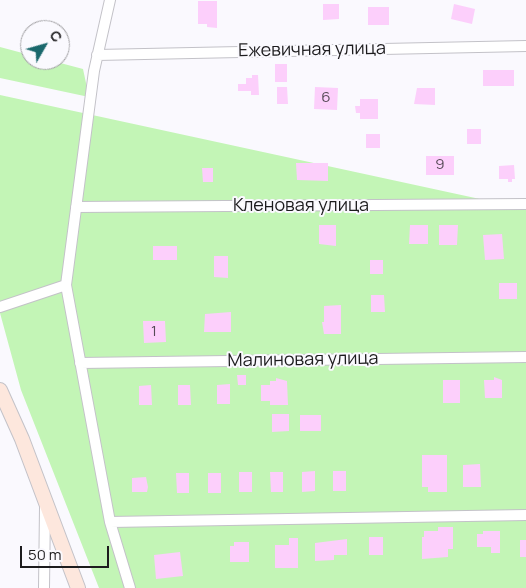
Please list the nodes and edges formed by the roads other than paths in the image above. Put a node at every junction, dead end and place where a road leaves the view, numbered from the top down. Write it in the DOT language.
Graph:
graph roads {
  1 [pos="110,0"];
  2 [pos="526,46"];
  3 [pos="97,55"];
  4 [pos="526,204"];
  5 [pos="76,207"];
  6 [pos="66,286"];
  7 [pos="0,307"];
  8 [pos="526,357"];
  9 [pos="80,363"];
  10 [pos="0,390"];
  11 [pos="45,499"];
  12 [pos="526,515"];
  13 [pos="110,522"];
  14 [pos="44,588"];
  15 [pos="78,588"];
  16 [pos="130,588"];
  1 -- 3 [label="street"];
  2 -- 3 [label="street, Ежевичная улица"];
  3 -- 5 [label="street"];
  4 -- 5 [label="street, Кленовая улица"];
  5 -- 6 [label="street"];
  6 -- 7 [label="street"];
  6 -- 9 [label="street"];
  8 -- 9 [label="street, Малиновая улица"];
  9 -- 13 [label="street"];
  10 -- 11 [label="main road"];
  11 -- 14 [label="street"];
  11 -- 15 [label="main road"];
  12 -- 13 [label="street"];
  13 -- 16 [label="street"];
}
